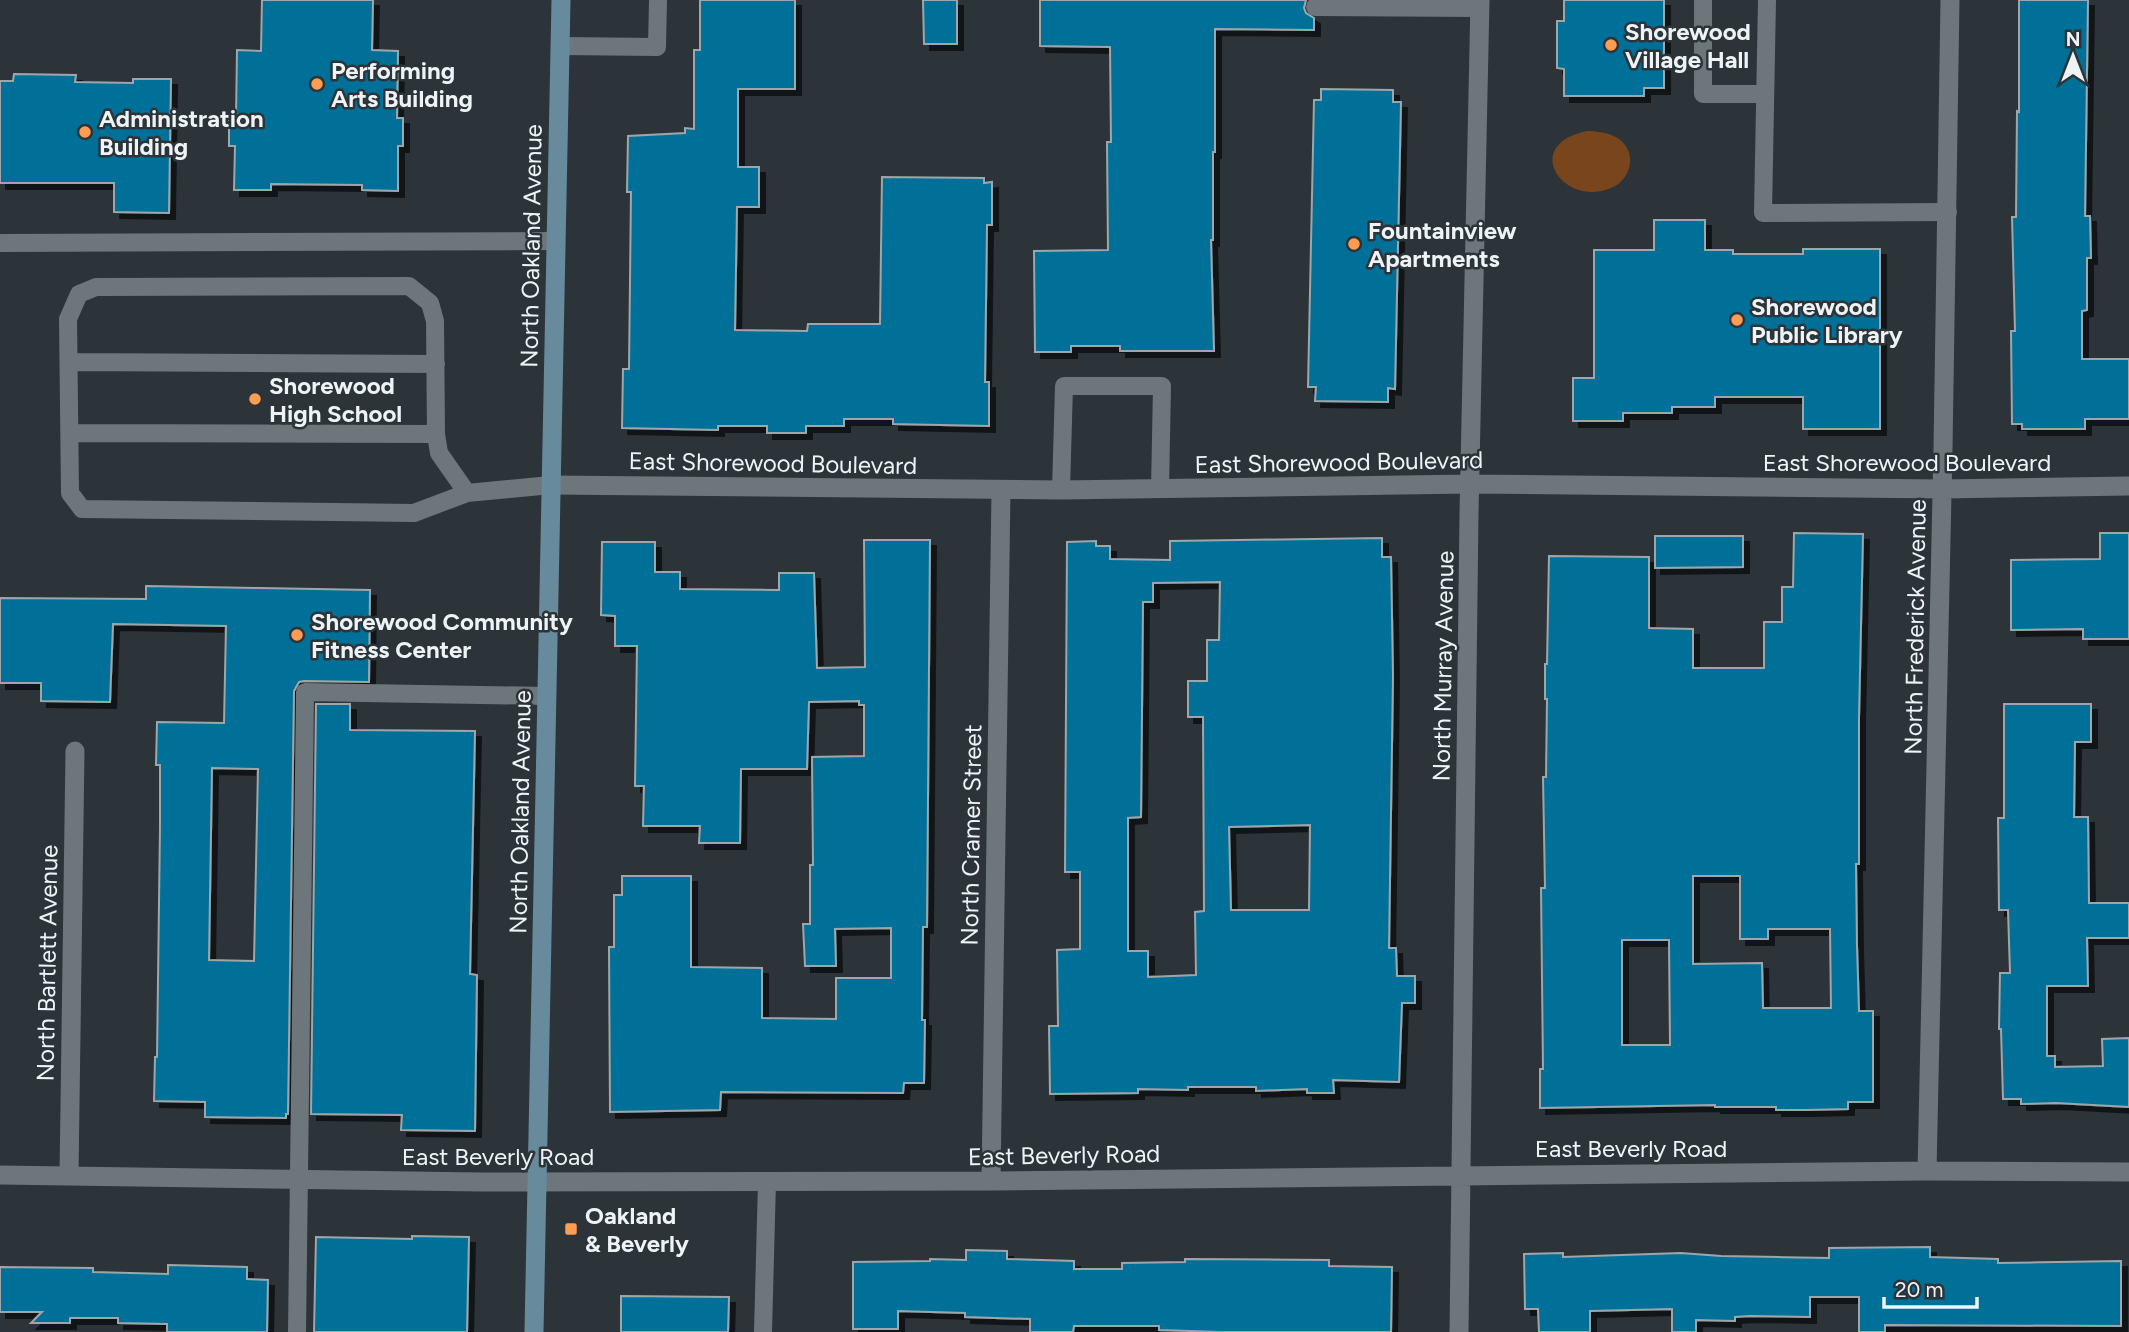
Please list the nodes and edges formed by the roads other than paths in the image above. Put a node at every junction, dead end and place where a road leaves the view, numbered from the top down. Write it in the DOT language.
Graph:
graph roads {
  1 [pos="561,0"];
  2 [pos="658,0"];
  3 [pos="1703,0"];
  4 [pos="1767,0"];
  5 [pos="1950,0"];
  6 [pos="1480,4"];
  7 [pos="1315,7"];
  8 [pos="560,46"];
  9 [pos="1765,94"];
  10 [pos="1948,212"];
  11 [pos="556,241"];
  12 [pos="0,243"];
  13 [pos="69,362"];
  14 [pos="436,364"];
  15 [pos="70,433"];
  16 [pos="436,434"];
  17 [pos="1469,484"];
  18 [pos="551,485"];
  19 [pos="2129,486"];
  20 [pos="1160,489"];
  21 [pos="1942,489"];
  22 [pos="1001,490"];
  23 [pos="1061,490"];
  24 [pos="467,493"];
  25 [pos="546,696"];
  26 [pos="75,751"];
  27 [pos="1927,1171"];
  28 [pos="2129,1172"];
  29 [pos="1462,1174"];
  30 [pos="0,1175"];
  31 [pos="69,1175"];
  32 [pos="297,1178"];
  33 [pos="537,1181"];
  34 [pos="766,1181"];
  35 [pos="991,1181"];
  36 [pos="297,1332"];
  37 [pos="534,1332"];
  38 [pos="763,1332"];
  39 [pos="1459,1332"];
  1 -- 8 [label="main road, North Oakland Avenue"];
  2 -- 8 [label="lane"];
  3 -- 9 [label="lane"];
  4 -- 9 [label="lane"];
  5 -- 10 [label="street, North Frederick Avenue"];
  6 -- 7 [label="lane"];
  6 -- 17 [label="street, North Murray Avenue"];
  8 -- 11 [label="main road, North Oakland Avenue"];
  9 -- 10 [label="lane"];
  10 -- 21 [label="street, North Frederick Avenue"];
  11 -- 12 [label="lane"];
  11 -- 18 [label="main road, North Oakland Avenue"];
  13 -- 14 [label="lane"];
  13 -- 14 [label="lane"];
  13 -- 15 [label="lane"];
  14 -- 16 [label="lane"];
  15 -- 16 [label="lane"];
  15 -- 24 [label="lane"];
  16 -- 24 [label="lane"];
  17 -- 20 [label="street, East Shorewood Boulevard"];
  17 -- 21 [label="street, East Shorewood Boulevard"];
  17 -- 29 [label="street, North Murray Avenue"];
  18 -- 22 [label="street, East Shorewood Boulevard"];
  18 -- 24 [label="lane"];
  18 -- 25 [label="main road, North Oakland Avenue"];
  19 -- 21 [label="street, East Shorewood Boulevard"];
  20 -- 23 [label="street, East Shorewood Boulevard"];
  20 -- 23 [label="lane"];
  21 -- 27 [label="street, North Frederick Avenue"];
  22 -- 23 [label="street, East Shorewood Boulevard"];
  22 -- 35 [label="street, North Cramer Street"];
  25 -- 32 [label="lane"];
  25 -- 33 [label="main road, North Oakland Avenue"];
  26 -- 31 [label="street, North Bartlett Avenue"];
  27 -- 28 [label="street, East Beverly Road"];
  27 -- 29 [label="street, East Beverly Road"];
  29 -- 35 [label="street, East Beverly Road"];
  29 -- 39 [label="street, North Murray Avenue"];
  30 -- 31 [label="street, East Beverly Road"];
  31 -- 32 [label="street, East Beverly Road"];
  32 -- 33 [label="street, East Beverly Road"];
  32 -- 36 [label="lane"];
  33 -- 34 [label="street, East Beverly Road"];
  33 -- 37 [label="main road, North Oakland Avenue"];
  34 -- 35 [label="street, East Beverly Road"];
  34 -- 38 [label="lane"];
}
